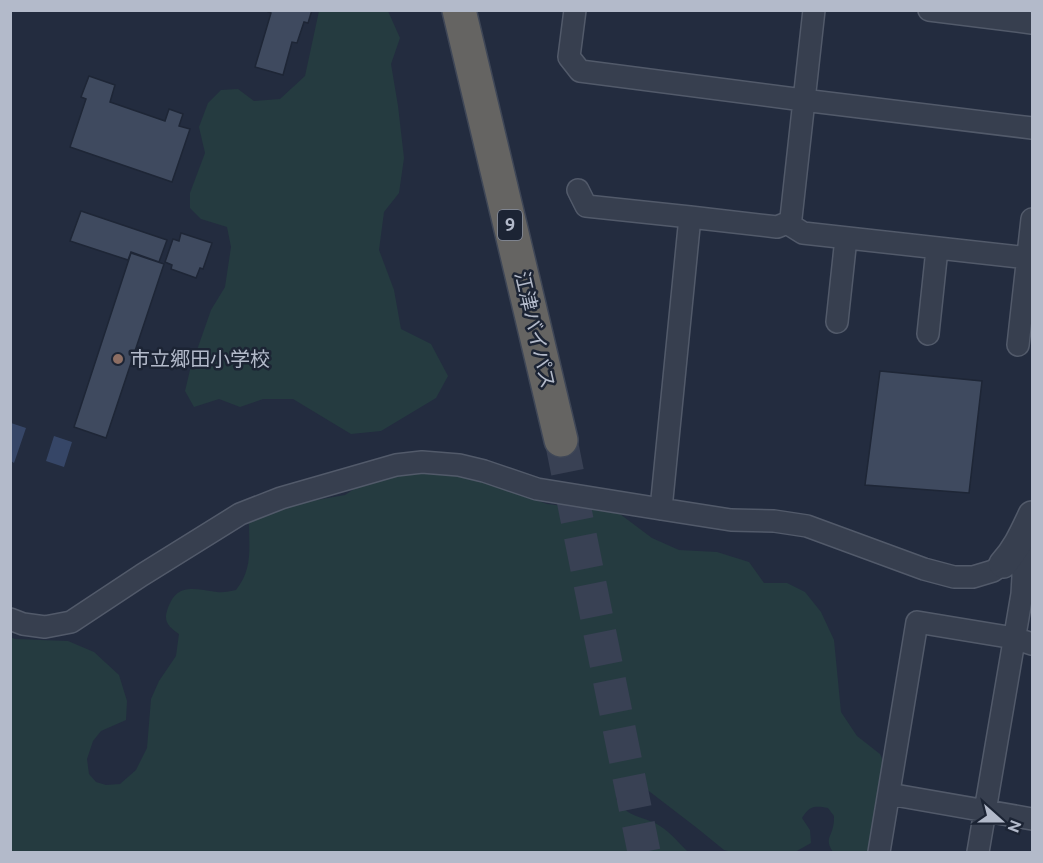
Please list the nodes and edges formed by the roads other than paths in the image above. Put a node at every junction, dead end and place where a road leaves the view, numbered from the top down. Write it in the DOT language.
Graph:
graph roads {
  1 [pos="459,10"];
  2 [pos="575,10"];
  3 [pos="814,10"];
  4 [pos="929,10"];
  5 [pos="1032,23"];
  6 [pos="803,100"];
  7 [pos="1032,128"];
  8 [pos="579,190"];
  9 [pos="690,217"];
  10 [pos="1032,219"];
  11 [pos="787,223"];
  12 [pos="846,238"];
  13 [pos="937,249"];
  14 [pos="1028,258"];
  15 [pos="837,322"];
  16 [pos="928,334"];
  17 [pos="1018,345"];
  18 [pos="561,440"];
  19 [pos="661,510"];
  20 [pos="1032,514"];
  21 [pos="1020,541"];
  22 [pos="1003,564"];
  23 [pos="10,619"];
  24 [pos="1023,641"];
  25 [pos="889,794"];
  26 [pos="985,811"];
  27 [pos="1032,819"];
  28 [pos="879,852"];
  29 [pos="978,852"];
  1 -- 18 [label="highway, 江津バイパス / 9"];
  2 -- 6 [label="street"];
  3 -- 6 [label="street"];
  4 -- 5 [label="street"];
  6 -- 7 [label="street"];
  6 -- 11 [label="street"];
  8 -- 9 [label="street"];
  9 -- 11 [label="street"];
  9 -- 19 [label="street"];
  10 -- 14 [label="street"];
  11 -- 12 [label="street"];
  12 -- 13 [label="street"];
  12 -- 15 [label="street"];
  13 -- 14 [label="street"];
  13 -- 16 [label="street"];
  14 -- 17 [label="street"];
  19 -- 22 [label="street"];
  19 -- 23 [label="street"];
  20 -- 21 [label="street"];
  21 -- 22 [label="street"];
  21 -- 24 [label="street"];
  24 -- 25 [label="street"];
  24 -- 26 [label="street"];
  25 -- 26 [label="street"];
  25 -- 28 [label="street"];
  26 -- 27 [label="street"];
  26 -- 29 [label="street"];
}
